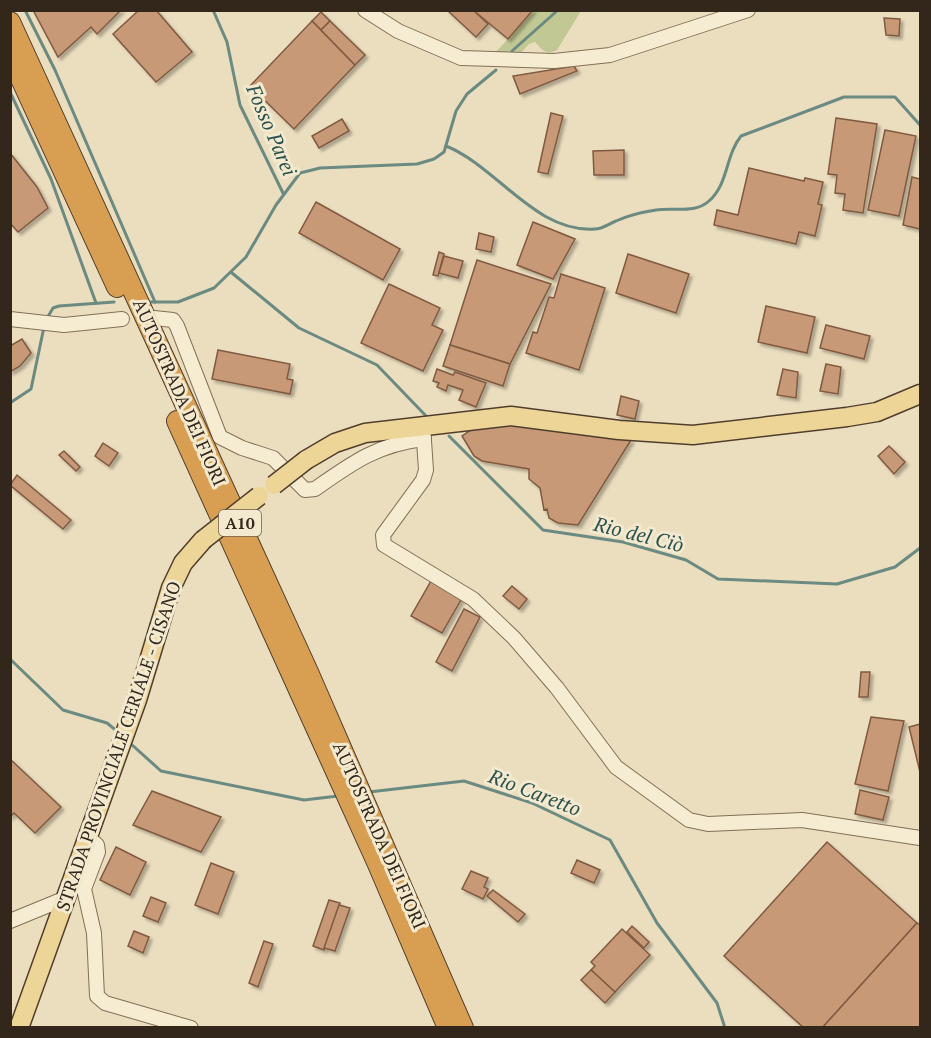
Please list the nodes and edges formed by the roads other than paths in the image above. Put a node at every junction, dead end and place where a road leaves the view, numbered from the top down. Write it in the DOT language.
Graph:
graph roads {
  1 [pos="365,10"];
  2 [pos="748,10"];
  3 [pos="10,22"];
  4 [pos="10,55"];
  5 [pos="154,318"];
  6 [pos="10,319"];
  7 [pos="122,319"];
  8 [pos="921,394"];
  9 [pos="423,433"];
  10 [pos="88,837"];
  11 [pos="921,838"];
  12 [pos="66,898"];
  13 [pos="10,921"];
  14 [pos="19,1028"];
  15 [pos="191,1028"];
  16 [pos="448,1028"];
  17 [pos="463,1028"];
  1 -- 2 [label="street"];
  3 -- 17 [label="highway, AUTOSTRADA DEI FIORI / A10"];
  4 -- 16 [label="highway, AUTOSTRADA DEI FIORI / A10"];
  5 -- 9 [label="street"];
  6 -- 7 [label="street"];
  8 -- 9 [label="main road, STRADA PROVINCIALE CERIALE - CISANO"];
  9 -- 10 [label="main road, STRADA PROVINCIALE CERIALE - CISANO, bridge"];
  9 -- 11 [label="street"];
  10 -- 12 [label="main road, STRADA PROVINCIALE CERIALE - CISANO"];
  10 -- 15 [label="street"];
  12 -- 13 [label="street"];
  12 -- 14 [label="main road, STRADA PROVINCIALE CERIALE - CISANO"];
}
